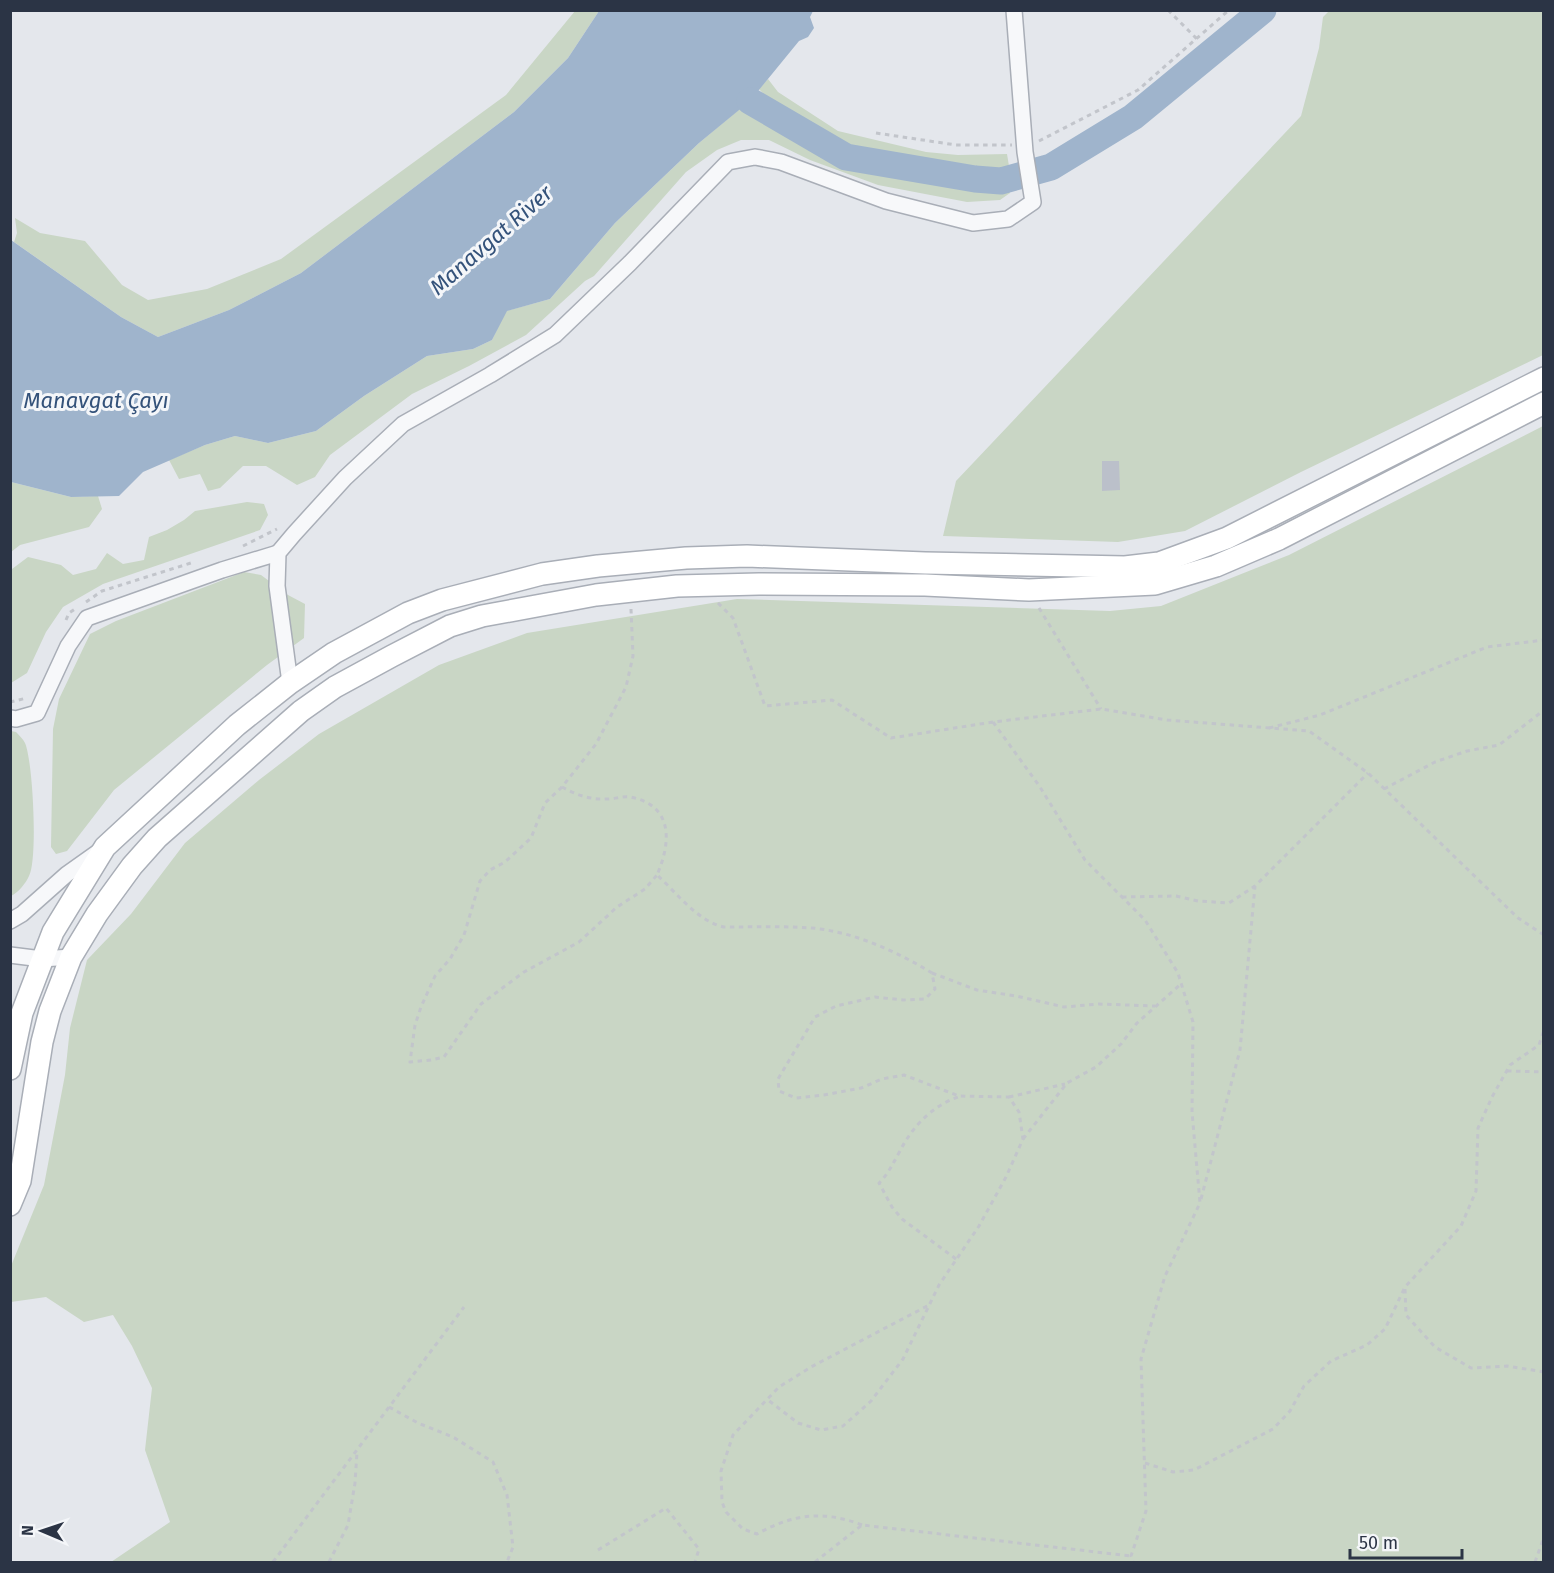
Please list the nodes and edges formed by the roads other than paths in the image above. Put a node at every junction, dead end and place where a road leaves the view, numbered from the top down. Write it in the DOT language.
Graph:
graph roads {
  1 [pos="1014,10"];
  2 [pos="1544,378"];
  3 [pos="1544,403"];
  4 [pos="278,553"];
  5 [pos="290,683"];
  6 [pos="10,718"];
  7 [pos="105,847"];
  8 [pos="10,921"];
  9 [pos="10,955"];
  10 [pos="71,957"];
  11 [pos="42,959"];
  12 [pos="10,1069"];
  13 [pos="10,1206"];
  1 -- 4 [label="street"];
  2 -- 5 [label="main road"];
  3 -- 10 [label="main road"];
  4 -- 5 [label="street"];
  4 -- 6 [label="street"];
  5 -- 7 [label="main road"];
  7 -- 8 [label="street"];
  7 -- 11 [label="main road"];
  9 -- 11 [label="street"];
  10 -- 11 [label="street"];
  10 -- 13 [label="main road"];
  11 -- 12 [label="main road"];
}
